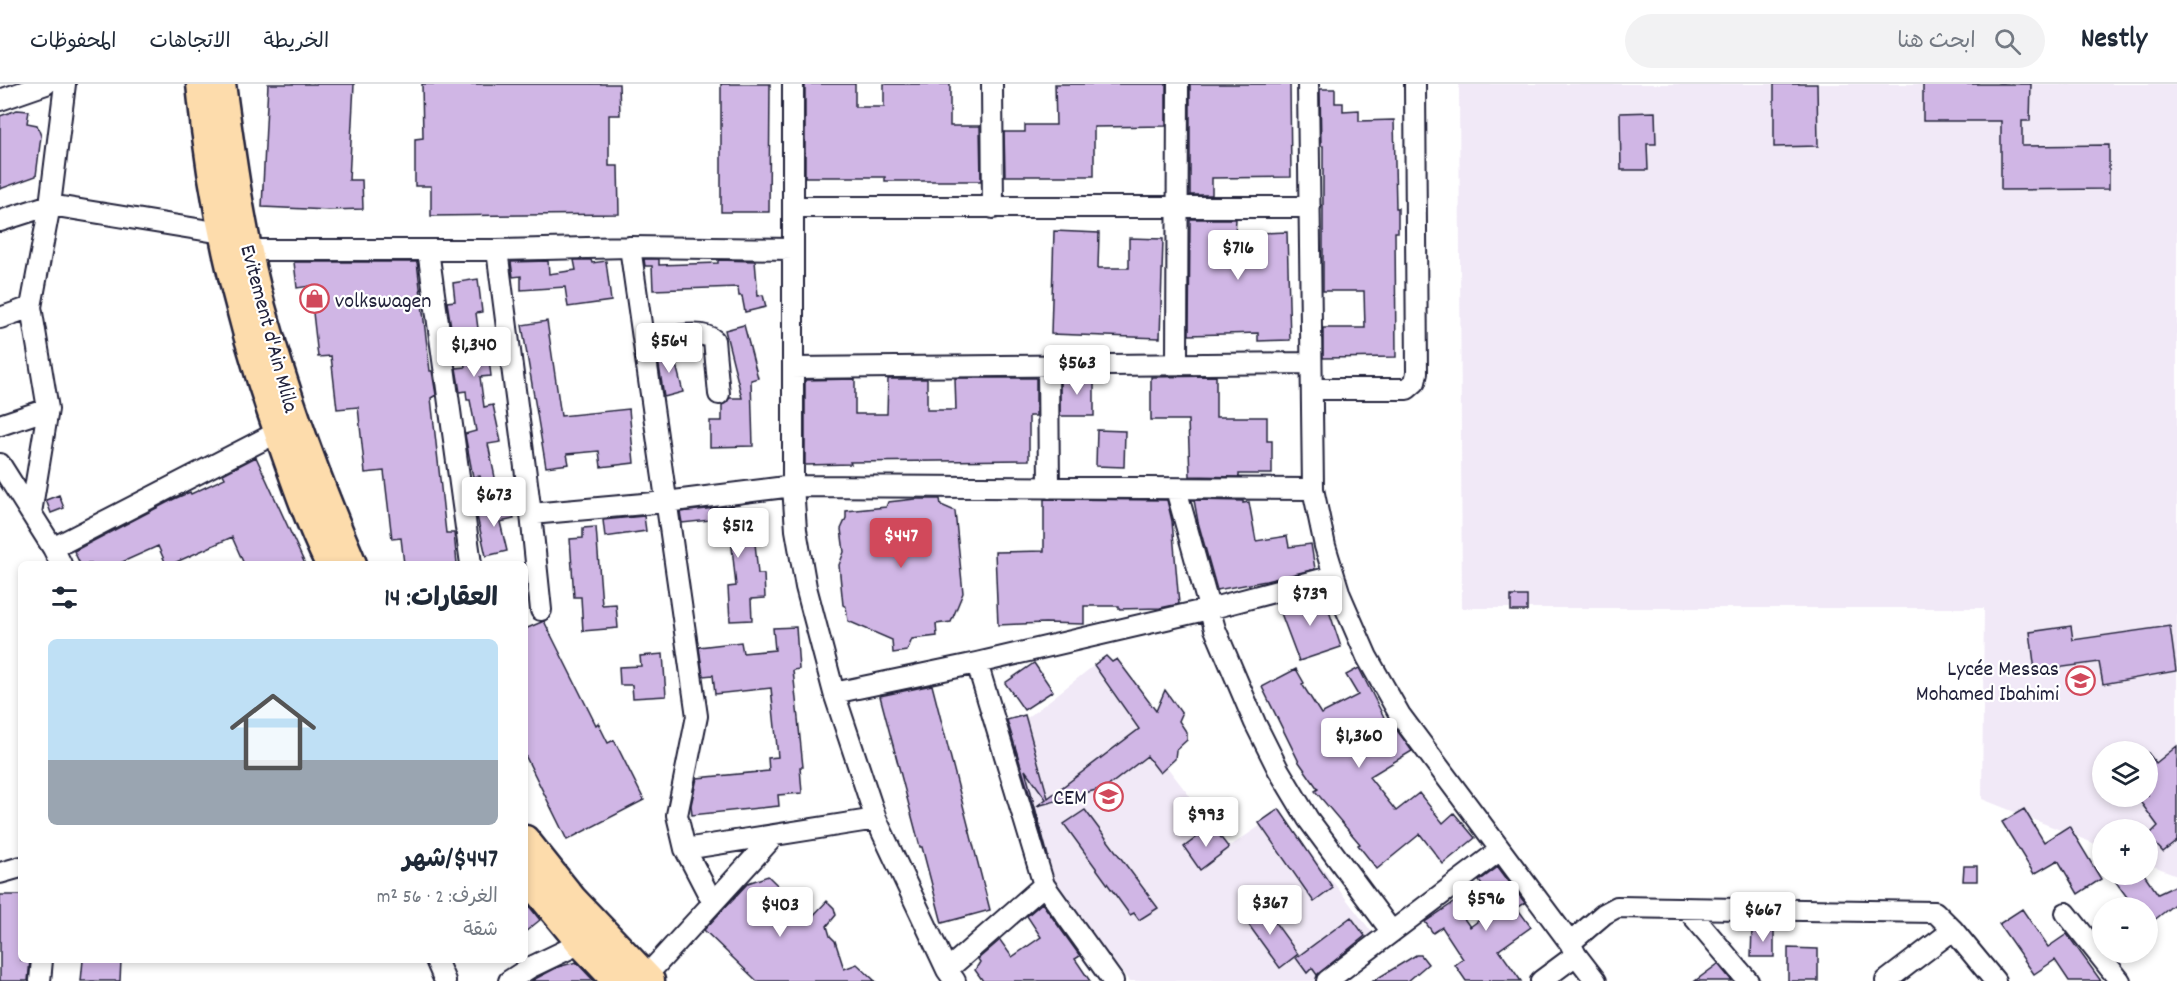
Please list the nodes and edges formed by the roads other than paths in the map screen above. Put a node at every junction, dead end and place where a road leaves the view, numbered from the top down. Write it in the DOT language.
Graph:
graph roads {
  1 [pos="46,84"];
  2 [pos="65,84"];
  3 [pos="201,84"];
  4 [pos="221,84"];
  5 [pos="793,84"];
  6 [pos="992,84"];
  7 [pos="1178,84"];
  8 [pos="1308,84"];
  9 [pos="1415,84"];
  10 [pos="0,100"];
  11 [pos="50,205"];
  12 [pos="794,207"];
  13 [pos="1310,207"];
  14 [pos="993,208"];
  15 [pos="1178,208"];
  16 [pos="0,221"];
  17 [pos="232,244"];
  18 [pos="630,246"];
  19 [pos="793,249"];
  20 [pos="428,250"];
  21 [pos="497,250"];
  22 [pos="31,307"];
  23 [pos="0,318"];
  24 [pos="644,344"];
  25 [pos="1177,363"];
  26 [pos="1311,363"];
  27 [pos="1048,365"];
  28 [pos="793,368"];
  29 [pos="1312,389"];
  30 [pos="719,394"];
  31 [pos="48,410"];
  32 [pos="0,425"];
  33 [pos="278,432"];
  34 [pos="0,464"];
  35 [pos="793,486"];
  36 [pos="1049,488"];
  37 [pos="1176,489"];
  38 [pos="1313,489"];
  39 [pos="528,490"];
  40 [pos="462,499"];
  41 [pos="666,502"];
  42 [pos="31,513"];
  43 [pos="531,514"];
  44 [pos="57,556"];
  45 [pos="329,561"];
  46 [pos="351,561"];
  47 [pos="471,561"];
  48 [pos="1334,576"];
  49 [pos="1209,609"];
  50 [pos="541,610"];
  51 [pos="977,663"];
  52 [pos="834,693"];
  53 [pos="876,819"];
  54 [pos="775,835"];
  55 [pos="528,844"];
  56 [pos="685,849"];
  57 [pos="1500,850"];
  58 [pos="18,868"];
  59 [pos="0,873"];
  60 [pos="528,879"];
  61 [pos="1044,885"];
  62 [pos="713,903"];
  63 [pos="1688,910"];
  64 [pos="2066,913"];
  65 [pos="1953,930"];
  66 [pos="1392,932"];
  67 [pos="581,943"];
  68 [pos="1573,949"];
  69 [pos="42,963"];
  70 [pos="437,963"];
  71 [pos="951,975"];
  72 [pos="648,979"];
  73 [pos="40,981"];
  74 [pos="445,981"];
  75 [pos="509,981"];
  76 [pos="617,981"];
  77 [pos="1113,981"];
  78 [pos="1327,981"];
  79 [pos="1541,981"];
  80 [pos="1596,981"];
  81 [pos="1748,981"];
  82 [pos="1886,981"];
  83 [pos="1995,981"];
  84 [pos="2120,981"];
  1 -- 10 [label="street"];
  2 -- 11 [label="street"];
  3 -- 17 [label="highway, Evitement d'Ain Mlila"];
  4 -- 17 [label="highway, Evitement d'Ain Mlila"];
  5 -- 12 [label="street"];
  6 -- 14 [label="street"];
  7 -- 15 [label="street"];
  8 -- 13 [label="street"];
  9 -- 29 [label="street"];
  11 -- 16 [label="street"];
  11 -- 17 [label="street"];
  11 -- 22 [label="street"];
  12 -- 14 [label="street"];
  12 -- 19 [label="street"];
  13 -- 15 [label="street"];
  13 -- 26 [label="street"];
  14 -- 15 [label="street"];
  15 -- 25 [label="street"];
  17 -- 20 [label="street"];
  17 -- 33 [label="highway, Evitement d'Ain Mlila"];
  17 -- 46 [label="highway, Evitement d'Ain Mlila"];
  18 -- 19 [label="street"];
  18 -- 21 [label="street"];
  18 -- 24 [label="street"];
  19 -- 28 [label="street"];
  20 -- 21 [label="street"];
  20 -- 40 [label="street"];
  21 -- 39 [label="street"];
  22 -- 23 [label="street"];
  22 -- 31 [label="street"];
  24 -- 30 [label="street"];
  24 -- 41 [label="street"];
  25 -- 26 [label="street"];
  25 -- 27 [label="street"];
  26 -- 29 [label="street"];
  27 -- 28 [label="street"];
  27 -- 36 [label="street"];
  28 -- 35 [label="street"];
  29 -- 38 [label="street"];
  31 -- 32 [label="street"];
  31 -- 42 [label="street"];
  33 -- 44 [label="street"];
  33 -- 45 [label="highway, Evitement d'Ain Mlila"];
  34 -- 42 [label="street"];
  35 -- 36 [label="street"];
  35 -- 41 [label="street"];
  35 -- 52 [label="street"];
  36 -- 37 [label="street"];
  37 -- 38 [label="street"];
  37 -- 49 [label="street"];
  38 -- 48 [label="street"];
  39 -- 40 [label="street"];
  39 -- 43 [label="street"];
  40 -- 47 [label="street"];
  41 -- 43 [label="street"];
  41 -- 56 [label="street"];
  42 -- 44 [label="street"];
  43 -- 50 [label="street"];
  48 -- 49 [label="street"];
  48 -- 57 [label="street"];
  49 -- 51 [label="street"];
  49 -- 66 [label="street"];
  51 -- 52 [label="street"];
  51 -- 61 [label="street"];
  52 -- 53 [label="street"];
  53 -- 54 [label="street"];
  53 -- 71 [label="street"];
  54 -- 56 [label="street"];
  54 -- 62 [label="street"];
  55 -- 72 [label="highway"];
  56 -- 62 [label="street"];
  57 -- 66 [label="street"];
  57 -- 68 [label="street"];
  58 -- 59 [label="street"];
  60 -- 67 [label="highway"];
  61 -- 71 [label="street"];
  61 -- 77 [label="street"];
  62 -- 72 [label="street"];
  63 -- 65 [label="street"];
  63 -- 68 [label="street"];
  63 -- 81 [label="street"];
  64 -- 84 [label="street"];
  65 -- 82 [label="street"];
  65 -- 83 [label="street"];
  66 -- 78 [label="street"];
  67 -- 75 [label="street"];
  67 -- 76 [label="highway"];
  68 -- 79 [label="street"];
  68 -- 80 [label="street"];
  69 -- 73 [label="street"];
  70 -- 74 [label="street"];
}
